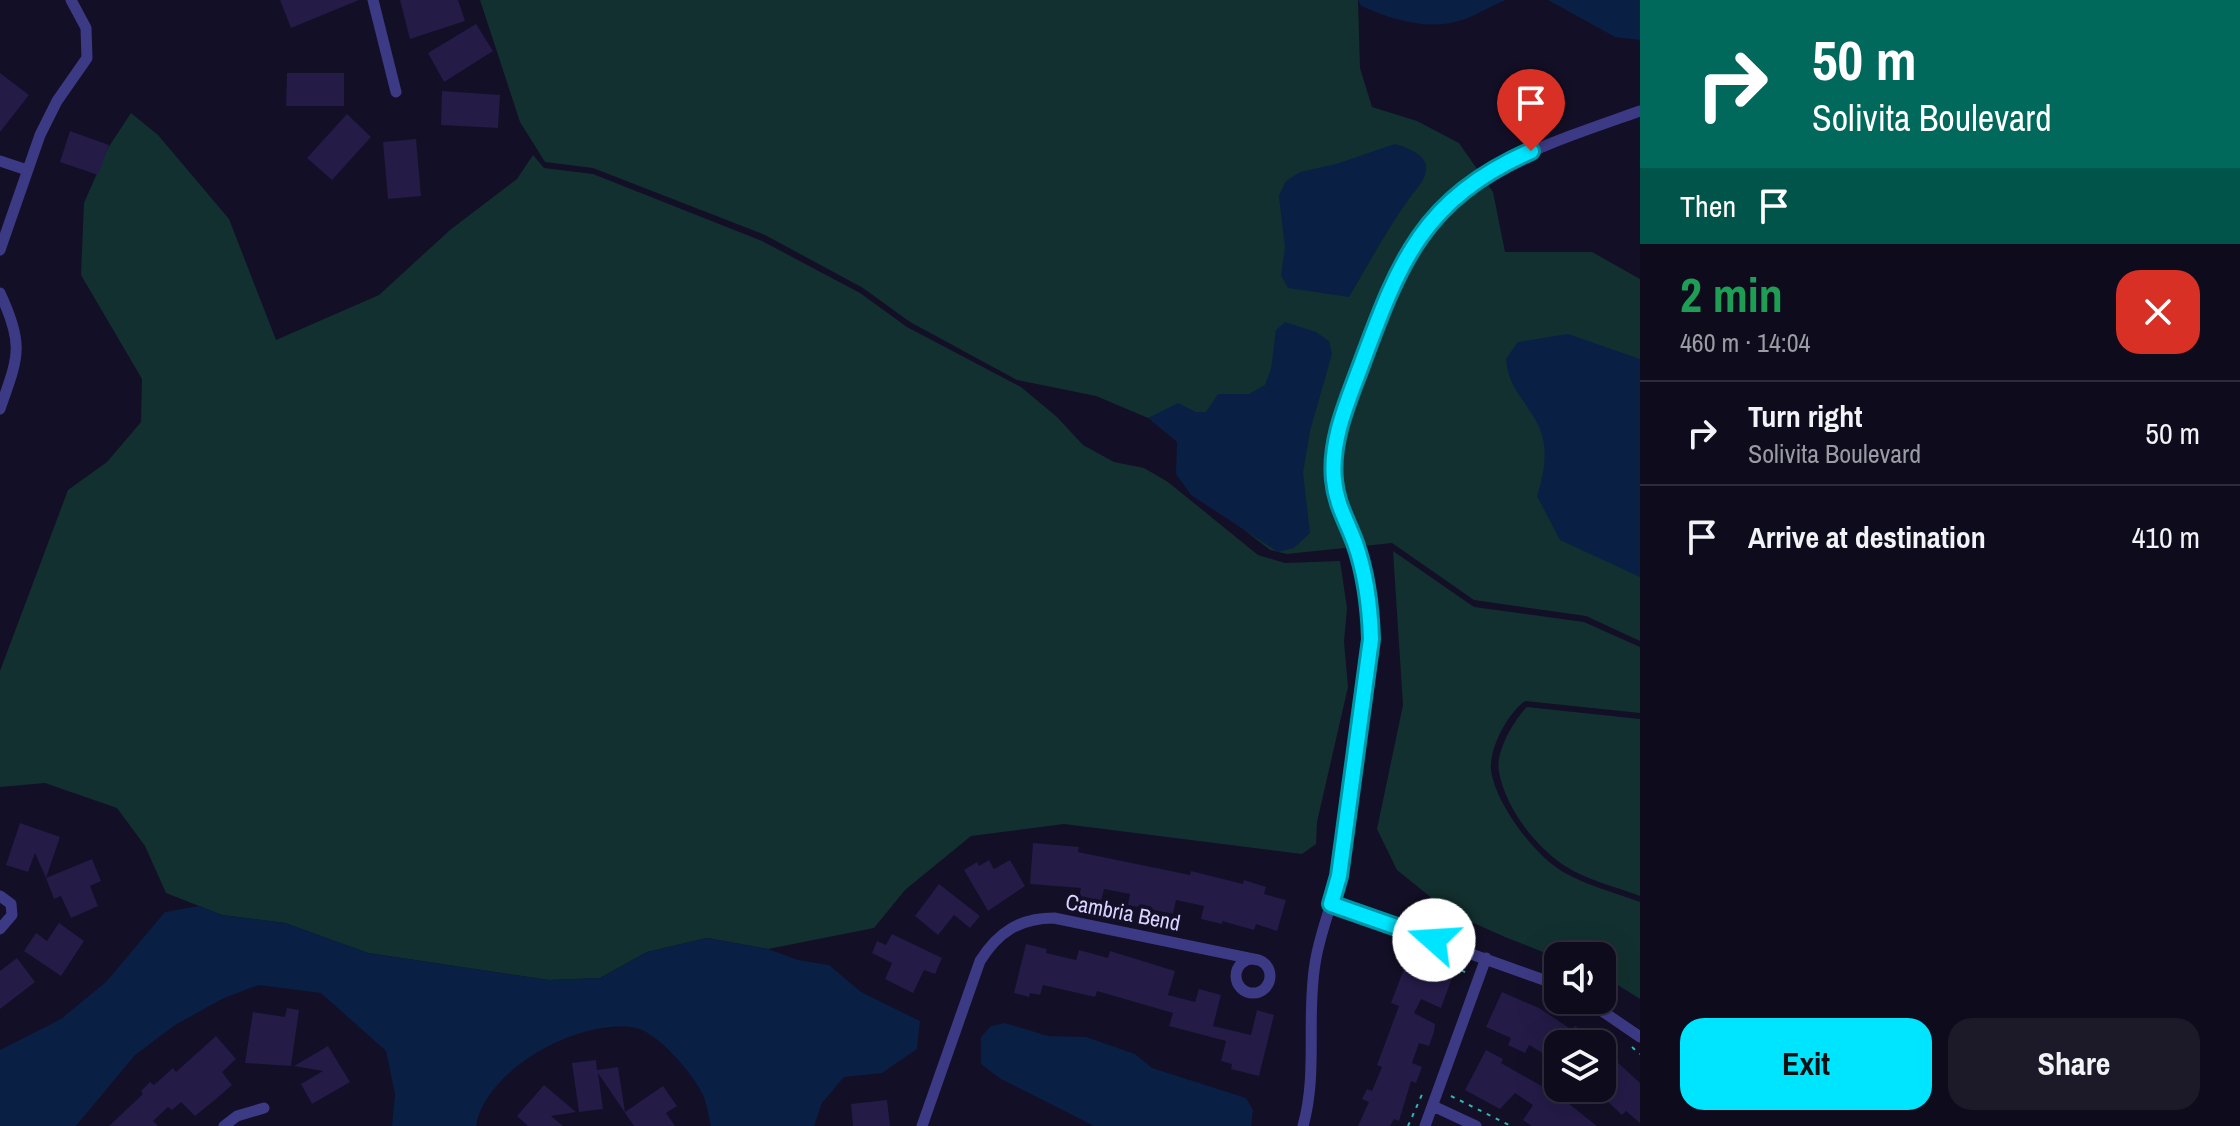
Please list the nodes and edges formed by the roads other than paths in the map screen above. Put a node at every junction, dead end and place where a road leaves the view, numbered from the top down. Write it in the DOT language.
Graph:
graph roads {
  1 [pos="71,0"];
  2 [pos="373,0"];
  3 [pos="396,92"];
  4 [pos="1640,111"];
  5 [pos="0,161"];
  6 [pos="27,170"];
  7 [pos="0,250"];
  8 [pos="0,293"];
  9 [pos="0,409"];
  10 [pos="0,896"];
  11 [pos="1331,904"];
  12 [pos="0,929"];
  13 [pos="1486,958"];
  14 [pos="1258,960"];
  15 [pos="1544,980"];
  16 [pos="1606,1014"];
  17 [pos="1640,1037"];
  18 [pos="1433,1106"];
  19 [pos="264,1108"];
  20 [pos="224,1126"];
  21 [pos="922,1126"];
  22 [pos="1303,1126"];
  23 [pos="1425,1126"];
  24 [pos="1476,1126"];
  1 -- 6 [label="street"];
  2 -- 3 [label="street"];
  4 -- 11 [label="street"];
  5 -- 6 [label="street"];
  6 -- 7 [label="street"];
  8 -- 9 [label="street"];
  10 -- 12 [label="street"];
  11 -- 13 [label="street"];
  11 -- 22 [label="street"];
  13 -- 15 [label="street"];
  13 -- 18 [label="street"];
  14 -- 21 [label="street, Cambria Bend"];
  16 -- 17 [label="street"];
  18 -- 23 [label="street"];
  18 -- 24 [label="street"];
  19 -- 20 [label="street"];
}
